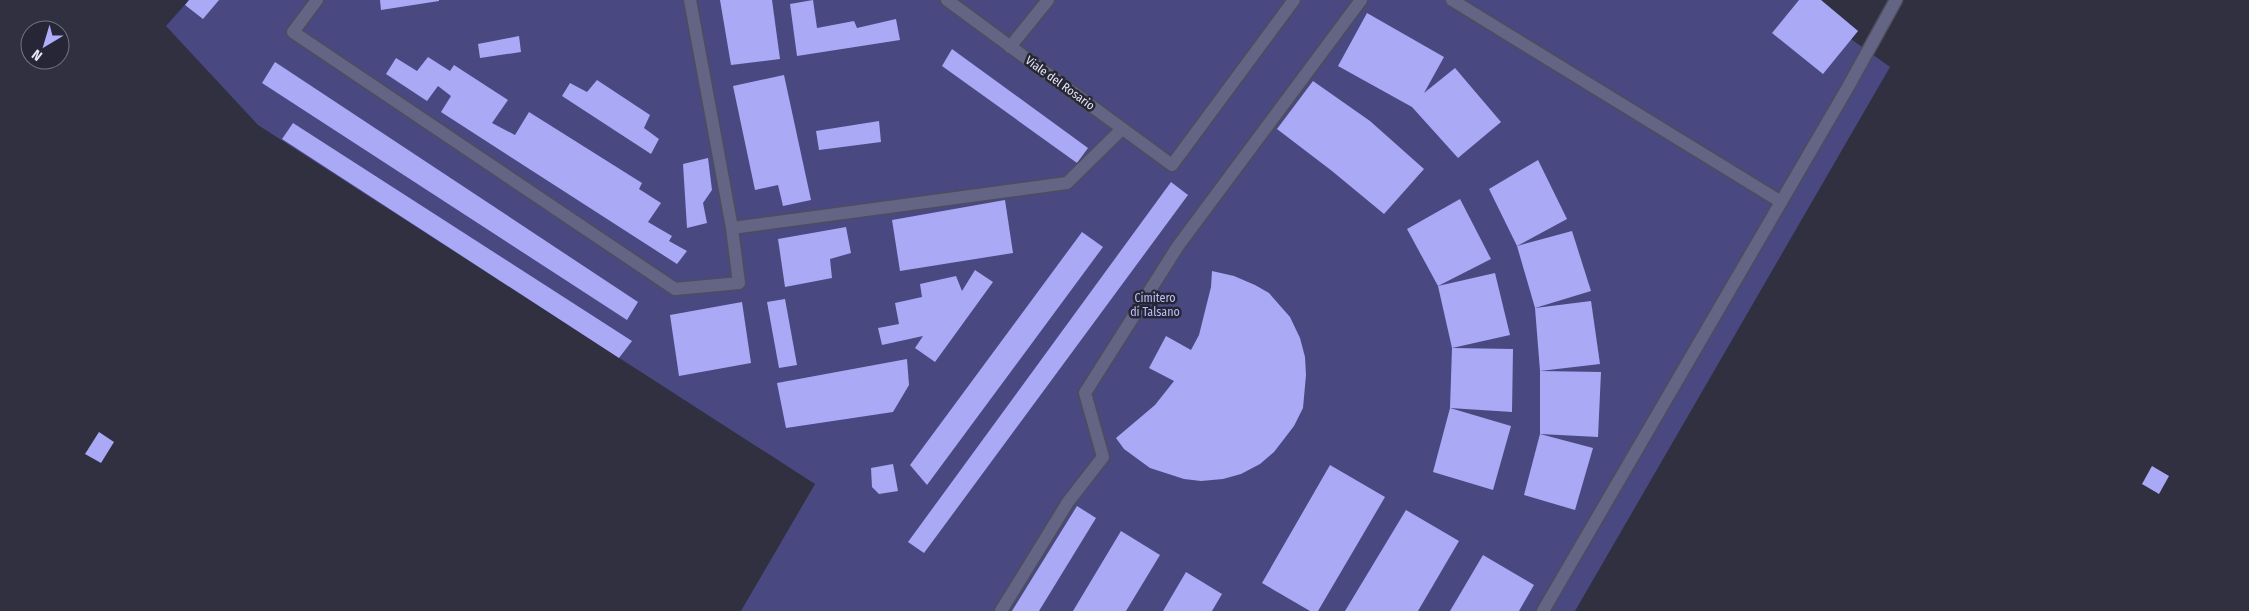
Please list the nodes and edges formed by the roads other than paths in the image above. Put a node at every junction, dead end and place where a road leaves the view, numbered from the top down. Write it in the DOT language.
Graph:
graph roads {
  1 [pos="318,0"];
  2 [pos="690,0"];
  3 [pos="947,0"];
  4 [pos="1048,0"];
  5 [pos="1294,0"];
  6 [pos="1361,0"];
  7 [pos="1452,0"];
  8 [pos="1896,0"];
  9 [pos="1010,47"];
  10 [pos="1122,129"];
  11 [pos="1781,202"];
  12 [pos="732,228"];
  13 [pos="1001,611"];
  14 [pos="1543,611"];
  1 -- 12 [label="street"];
  2 -- 12 [label="street"];
  3 -- 9 [label="street, Viale del Rosario"];
  4 -- 9 [label="street"];
  5 -- 10 [label="street, Viale del Rosario"];
  6 -- 13 [label="street"];
  7 -- 11 [label="street"];
  8 -- 11 [label="street"];
  9 -- 10 [label="street, Viale del Rosario"];
  10 -- 12 [label="street"];
  11 -- 14 [label="street"];
}
